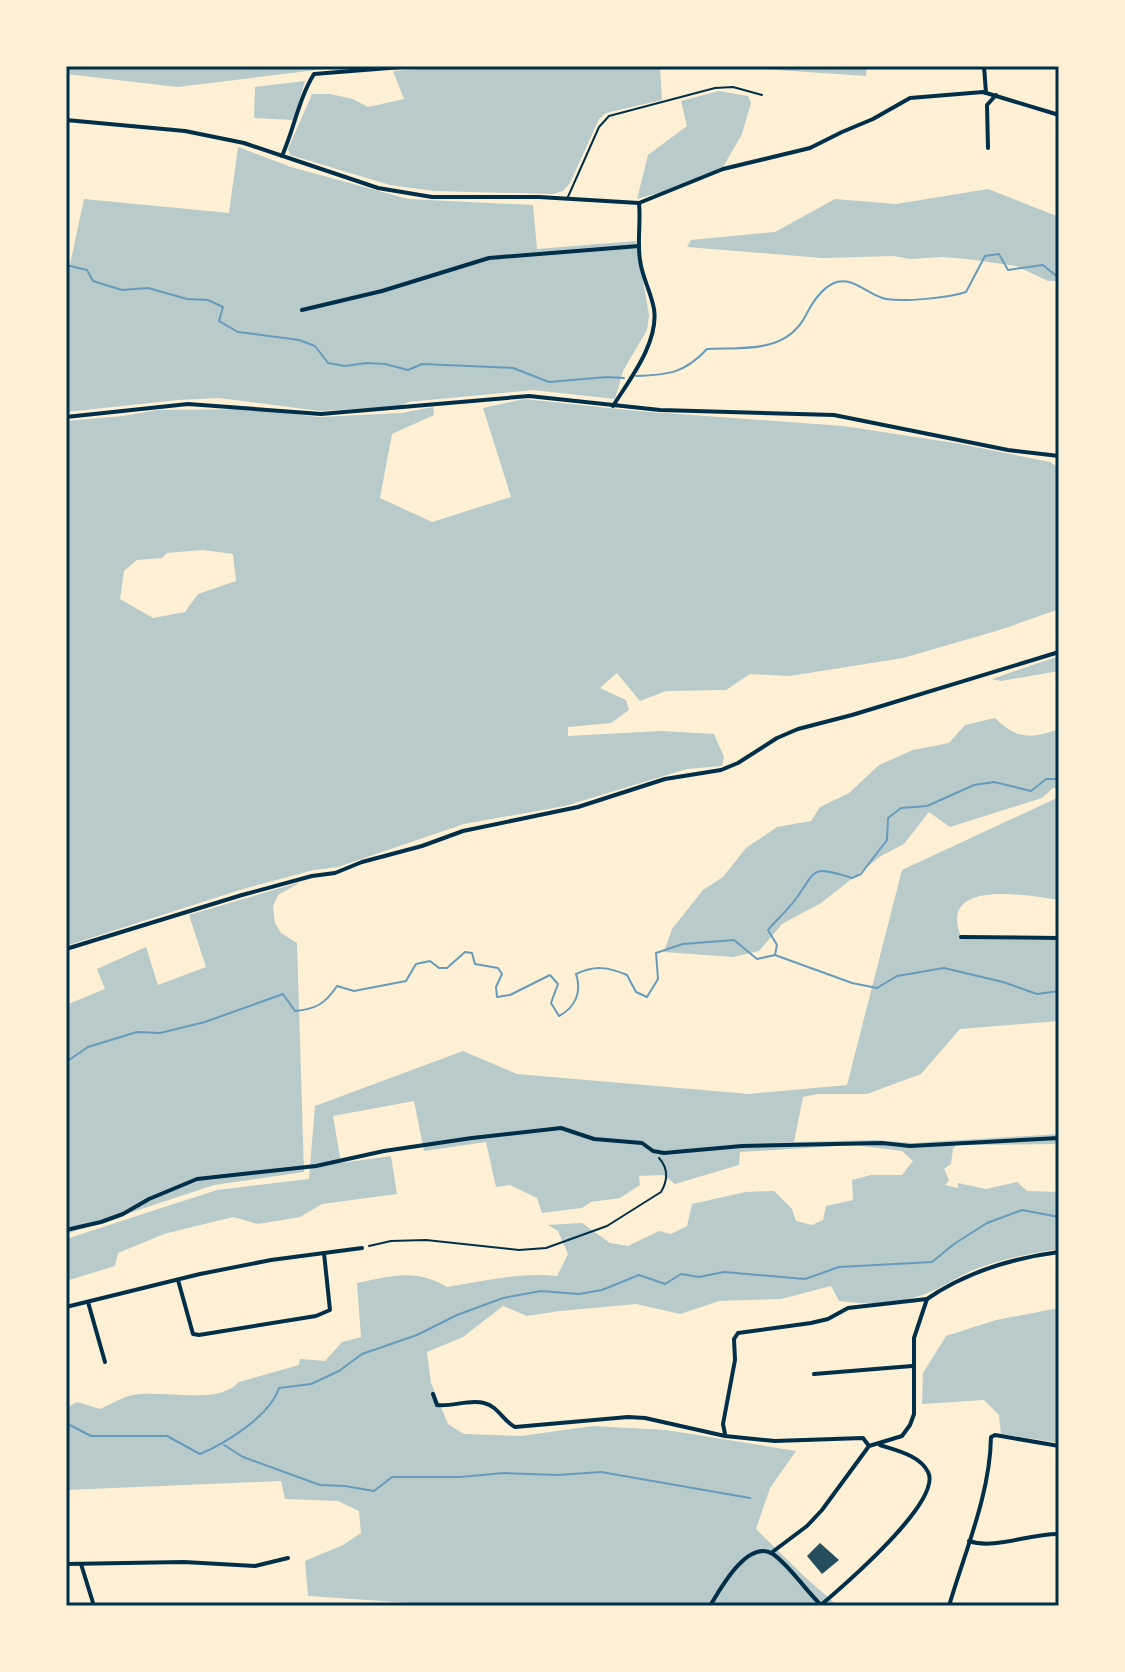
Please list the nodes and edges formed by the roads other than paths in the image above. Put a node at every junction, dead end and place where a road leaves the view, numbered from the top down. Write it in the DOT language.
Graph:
graph roads {
  1 [pos="414,66"];
  2 [pos="984,66"];
  3 [pos="986,93"];
  4 [pos="762,95"];
  5 [pos="996,95"];
  6 [pos="1059,115"];
  7 [pos="66,120"];
  8 [pos="988,148"];
  9 [pos="282,156"];
  10 [pos="567,199"];
  11 [pos="639,203"];
  12 [pos="639,246"];
  13 [pos="302,310"];
  14 [pos="613,406"];
  15 [pos="66,417"];
  16 [pos="1059,456"];
  17 [pos="1059,652"];
  18 [pos="961,937"];
  19 [pos="1059,938"];
  20 [pos="66,949"];
  21 [pos="1059,1138"];
  22 [pos="66,1230"];
  23 [pos="362,1248"];
  24 [pos="1059,1252"];
  25 [pos="324,1253"];
  26 [pos="178,1280"];
  27 [pos="927,1299"];
  28 [pos="88,1302"];
  29 [pos="66,1307"];
  30 [pos="105,1362"];
  31 [pos="912,1366"];
  32 [pos="814,1374"];
  33 [pos="433,1394"];
  34 [pos="725,1436"];
  35 [pos="880,1445"];
  36 [pos="869,1446"];
  37 [pos="1059,1446"];
  38 [pos="1059,1534"];
  39 [pos="969,1541"];
  40 [pos="771,1553"];
  41 [pos="288,1558"];
  42 [pos="66,1564"];
  43 [pos="81,1564"];
  44 [pos="94,1606"];
  45 [pos="710,1606"];
  46 [pos="821,1606"];
  47 [pos="949,1606"];
  1 -- 9 [label="street"];
  2 -- 3 [label="street"];
  3 -- 5 [label="street"];
  3 -- 11 [label="street"];
  4 -- 10 [label="lane"];
  5 -- 6 [label="street"];
  5 -- 8 [label="street"];
  7 -- 9 [label="street"];
  9 -- 10 [label="street"];
  10 -- 11 [label="street"];
  11 -- 12 [label="street"];
  12 -- 13 [label="street"];
  12 -- 14 [label="street"];
  14 -- 15 [label="street"];
  14 -- 16 [label="street"];
  17 -- 20 [label="street"];
  18 -- 19 [label="street"];
  21 -- 22 [label="street"];
  23 -- 25 [label="street"];
  24 -- 27 [label="street"];
  25 -- 26 [label="street"];
  25 -- 26 [label="street"];
  26 -- 28 [label="street"];
  27 -- 31 [label="street"];
  27 -- 34 [label="street"];
  28 -- 29 [label="street"];
  28 -- 30 [label="street"];
  31 -- 32 [label="street"];
  31 -- 35 [label="street"];
  33 -- 34 [label="street"];
  34 -- 36 [label="street"];
  35 -- 36 [label="street"];
  35 -- 46 [label="street"];
  36 -- 40 [label="street"];
  37 -- 39 [label="street"];
  38 -- 39 [label="street"];
  39 -- 47 [label="street"];
  40 -- 45 [label="street"];
  40 -- 46 [label="street"];
  41 -- 43 [label="street"];
  42 -- 43 [label="street"];
  43 -- 44 [label="street"];
}
